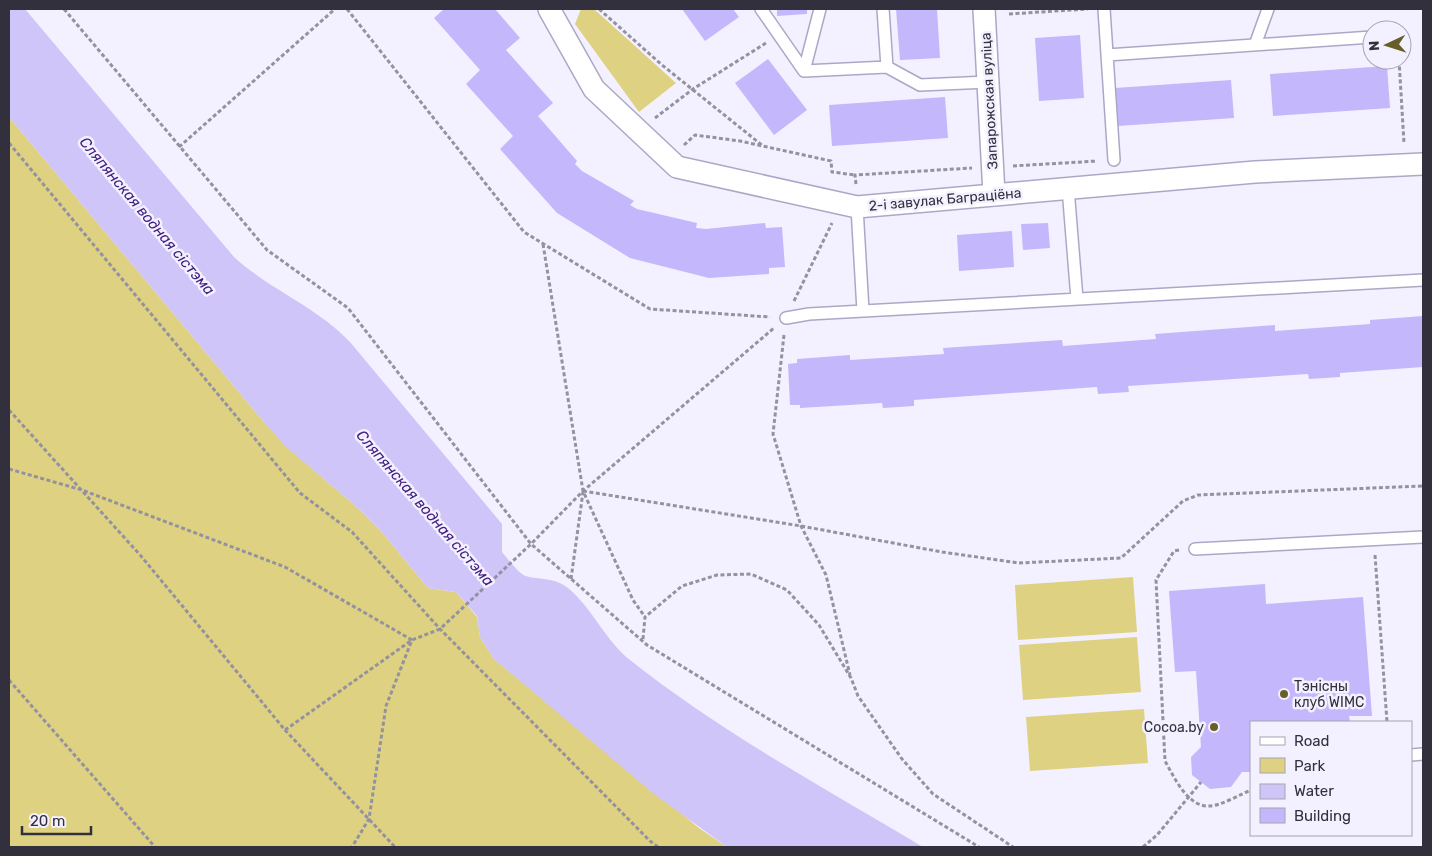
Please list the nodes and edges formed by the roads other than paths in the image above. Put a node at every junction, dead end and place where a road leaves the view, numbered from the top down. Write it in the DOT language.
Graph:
graph roads {
  1 [pos="548,9"];
  2 [pos="761,9"];
  3 [pos="820,9"];
  4 [pos="883,9"];
  5 [pos="984,9"];
  6 [pos="1104,9"];
  7 [pos="1268,9"];
  8 [pos="1362,38"];
  9 [pos="1255,45"];
  10 [pos="1107,56"];
  11 [pos="887,67"];
  12 [pos="804,71"];
  13 [pos="988,82"];
  14 [pos="1114,160"];
  15 [pos="1423,164"];
  16 [pos="1068,188"];
  17 [pos="994,194"];
  18 [pos="857,207"];
  19 [pos="1423,280"];
  20 [pos="1077,299"];
  21 [pos="864,311"];
  22 [pos="786,318"];
  23 [pos="1423,537"];
  24 [pos="1195,549"];
  1 -- 18 [label="street, 2-і завулак Баграціёна"];
  2 -- 12 [label="lane"];
  3 -- 12 [label="lane"];
  4 -- 11 [label="lane"];
  5 -- 13 [label="street, Запарожская вуліца"];
  6 -- 10 [label="lane"];
  7 -- 9 [label="lane"];
  8 -- 9 [label="lane"];
  9 -- 10 [label="lane"];
  10 -- 14 [label="lane"];
  11 -- 12 [label="lane"];
  11 -- 13 [label="lane"];
  13 -- 17 [label="street, Запарожская вуліца"];
  15 -- 16 [label="street, 2-і завулак Баграціёна"];
  16 -- 17 [label="street, 2-і завулак Баграціёна"];
  16 -- 20 [label="lane"];
  17 -- 18 [label="street, 2-і завулак Баграціёна"];
  18 -- 21 [label="lane"];
  19 -- 20 [label="lane"];
  20 -- 21 [label="lane"];
  21 -- 22 [label="lane"];
  23 -- 24 [label="lane"];
}
